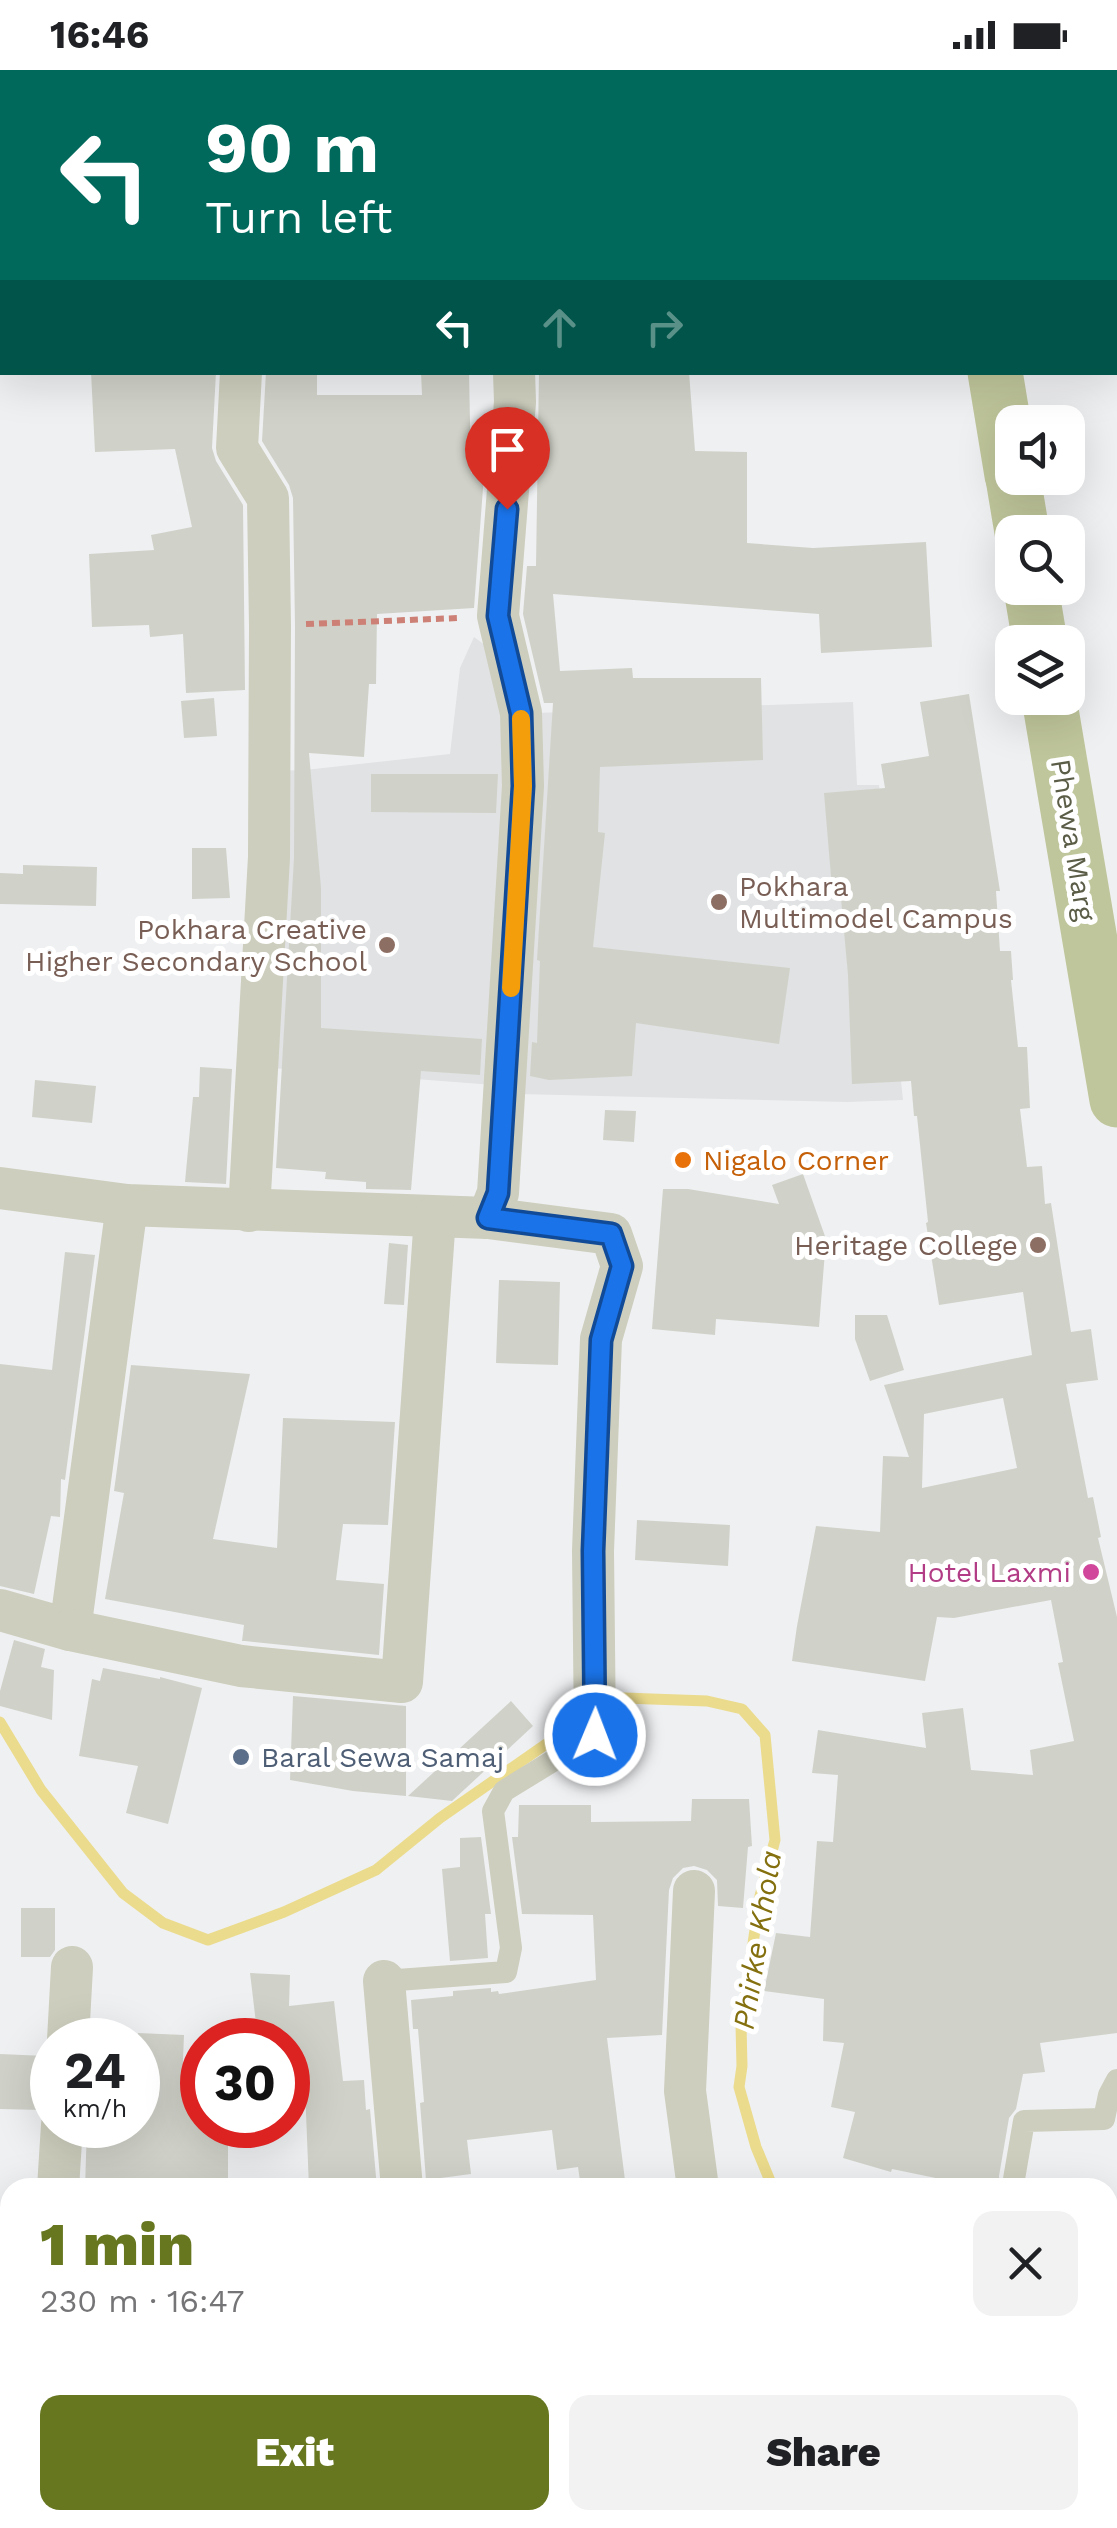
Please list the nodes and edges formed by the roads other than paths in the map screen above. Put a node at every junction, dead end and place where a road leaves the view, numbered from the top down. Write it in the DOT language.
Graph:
graph roads {
  1 [pos="240,375"];
  2 [pos="514,375"];
  3 [pos="996,375"];
  4 [pos="1001,405"];
  5 [pos="1053,715"];
  6 [pos="1117,1100"];
  7 [pos="0,1188"];
  8 [pos="127,1205"];
  9 [pos="249,1210"];
  10 [pos="435,1217"];
  11 [pos="488,1218"];
  12 [pos="0,1610"];
  13 [pos="70,1630"];
  14 [pos="595,1735"];
  15 [pos="694,1892"];
  16 [pos="72,1968"];
  17 [pos="384,1981"];
  18 [pos="69,2018"];
  19 [pos="1117,2080"];
  20 [pos="61,2148"];
  21 [pos="59,2178"];
  22 [pos="401,2178"];
  23 [pos="697,2178"];
  24 [pos="1014,2178"];
  1 -- 9 [label="street"];
  2 -- 11 [label="street"];
  3 -- 4 [label="highway"];
  5 -- 6 [label="highway, Phewa Marg"];
  7 -- 8 [label="street"];
  8 -- 9 [label="street"];
  8 -- 13 [label="street"];
  9 -- 10 [label="street"];
  10 -- 11 [label="street"];
  10 -- 13 [label="street"];
  11 -- 14 [label="street"];
  12 -- 13 [label="street"];
  14 -- 17 [label="lane"];
  15 -- 23 [label="street"];
  16 -- 18 [label="street"];
  17 -- 22 [label="street"];
  19 -- 24 [label="lane"];
  20 -- 21 [label="street"];
}
